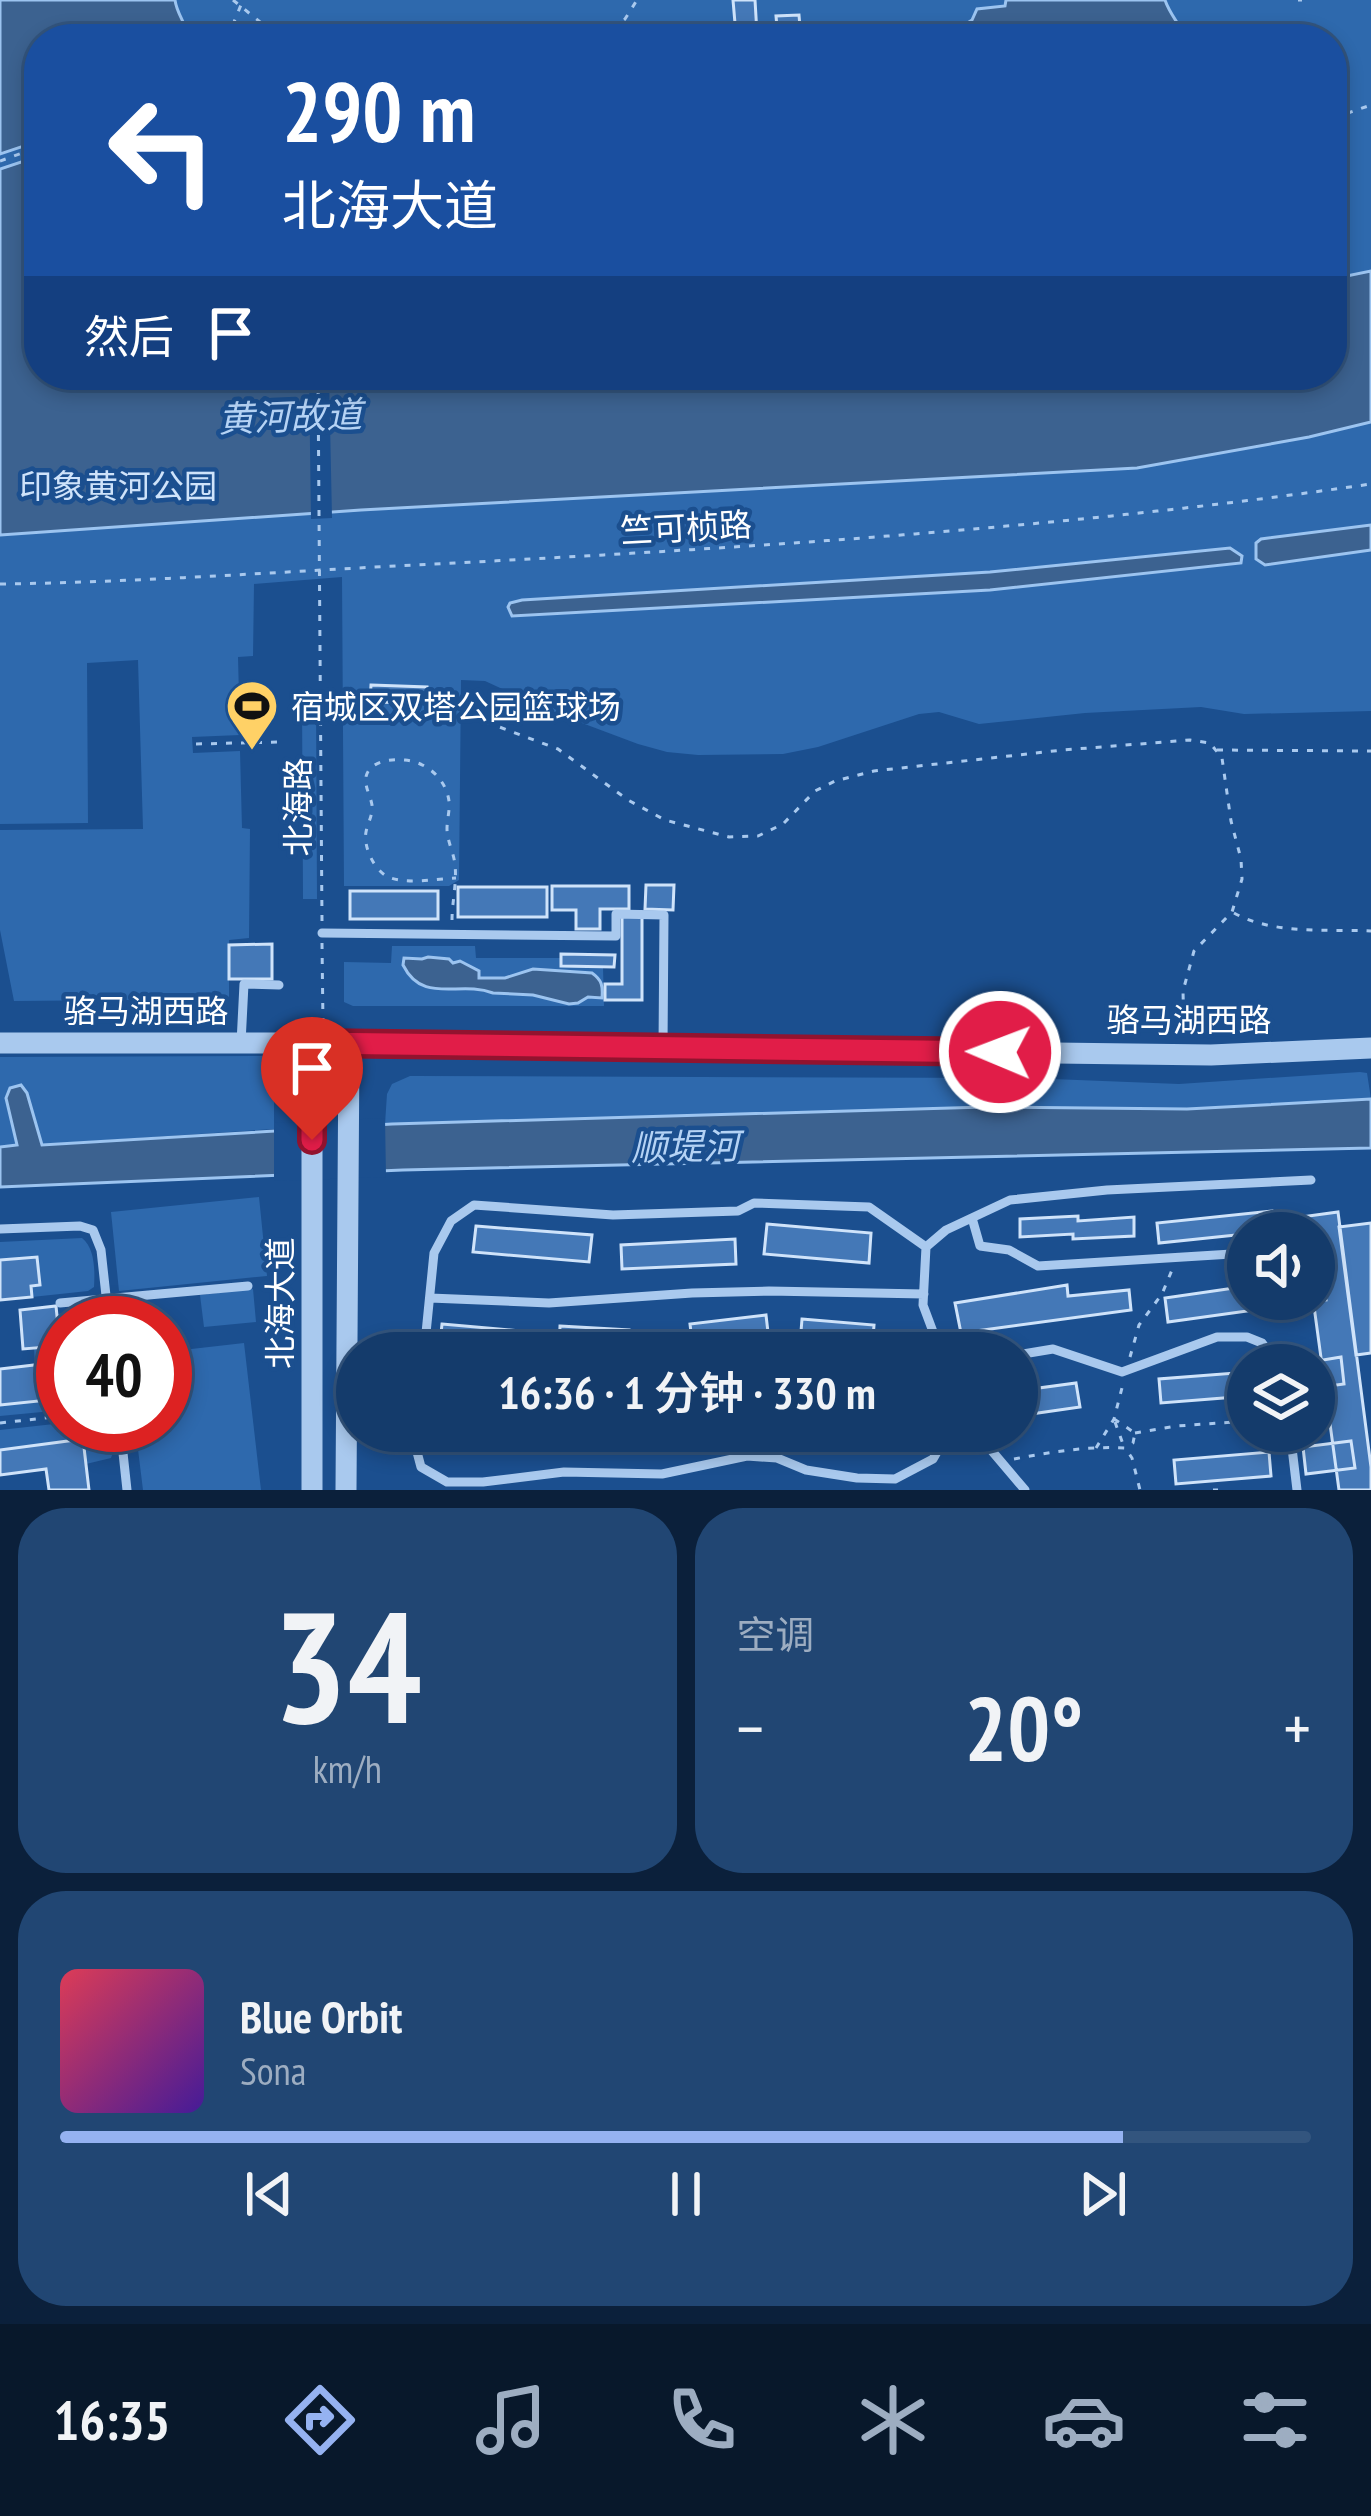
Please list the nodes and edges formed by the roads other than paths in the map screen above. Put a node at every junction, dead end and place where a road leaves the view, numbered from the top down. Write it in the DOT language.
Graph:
graph roads {
  1 [pos="322,933"];
  2 [pos="279,985"];
  3 [pos="0,1043"];
  4 [pos="242,1043"];
  5 [pos="318,1044"];
  6 [pos="349,1044"];
  7 [pos="663,1047"];
  8 [pos="1371,1048"];
  9 [pos="1311,1180"];
  10 [pos="972,1218"];
  11 [pos="0,1229"];
  12 [pos="926,1247"];
  13 [pos="1227,1254"];
  14 [pos="248,1286"];
  15 [pos="923,1294"];
  16 [pos="106,1296"];
  17 [pos="139,1296"];
  18 [pos="430,1298"];
  19 [pos="351,1332"];
  20 [pos="426,1332"];
  21 [pos="933,1332"];
  22 [pos="1263,1344"];
  23 [pos="1038,1351"];
  24 [pos="123,1452"];
  25 [pos="348,1452"];
  26 [pos="417,1452"];
  27 [pos="938,1452"];
  28 [pos="993,1452"];
  29 [pos="1292,1452"];
  30 [pos="127,1490"];
  31 [pos="312,1490"];
  32 [pos="346,1490"];
  33 [pos="1025,1490"];
  34 [pos="1297,1490"];
  1 -- 7 [label="lane"];
  2 -- 4 [label="lane"];
  3 -- 4 [label="street, 骆马湖西路"];
  4 -- 5 [label="street, 骆马湖西路"];
  5 -- 6 [label="street, 骆马湖西路"];
  5 -- 31 [label="street, 北海大道"];
  6 -- 7 [label="street, 骆马湖西路"];
  6 -- 19 [label="street, 北海大道"];
  7 -- 8 [label="street, 骆马湖西路"];
  9 -- 10 [label="lane"];
  10 -- 12 [label="lane"];
  10 -- 13 [label="lane"];
  11 -- 16 [label="lane"];
  12 -- 15 [label="lane"];
  12 -- 18 [label="lane"];
  14 -- 17 [label="lane"];
  15 -- 18 [label="lane"];
  15 -- 21 [label="lane"];
  18 -- 20 [label="lane"];
  22 -- 23 [label="lane"];
  24 -- 30 [label="lane"];
  25 -- 32 [label="street, 北海大道"];
  26 -- 27 [label="lane"];
  28 -- 33 [label="lane"];
  29 -- 34 [label="lane"];
}
